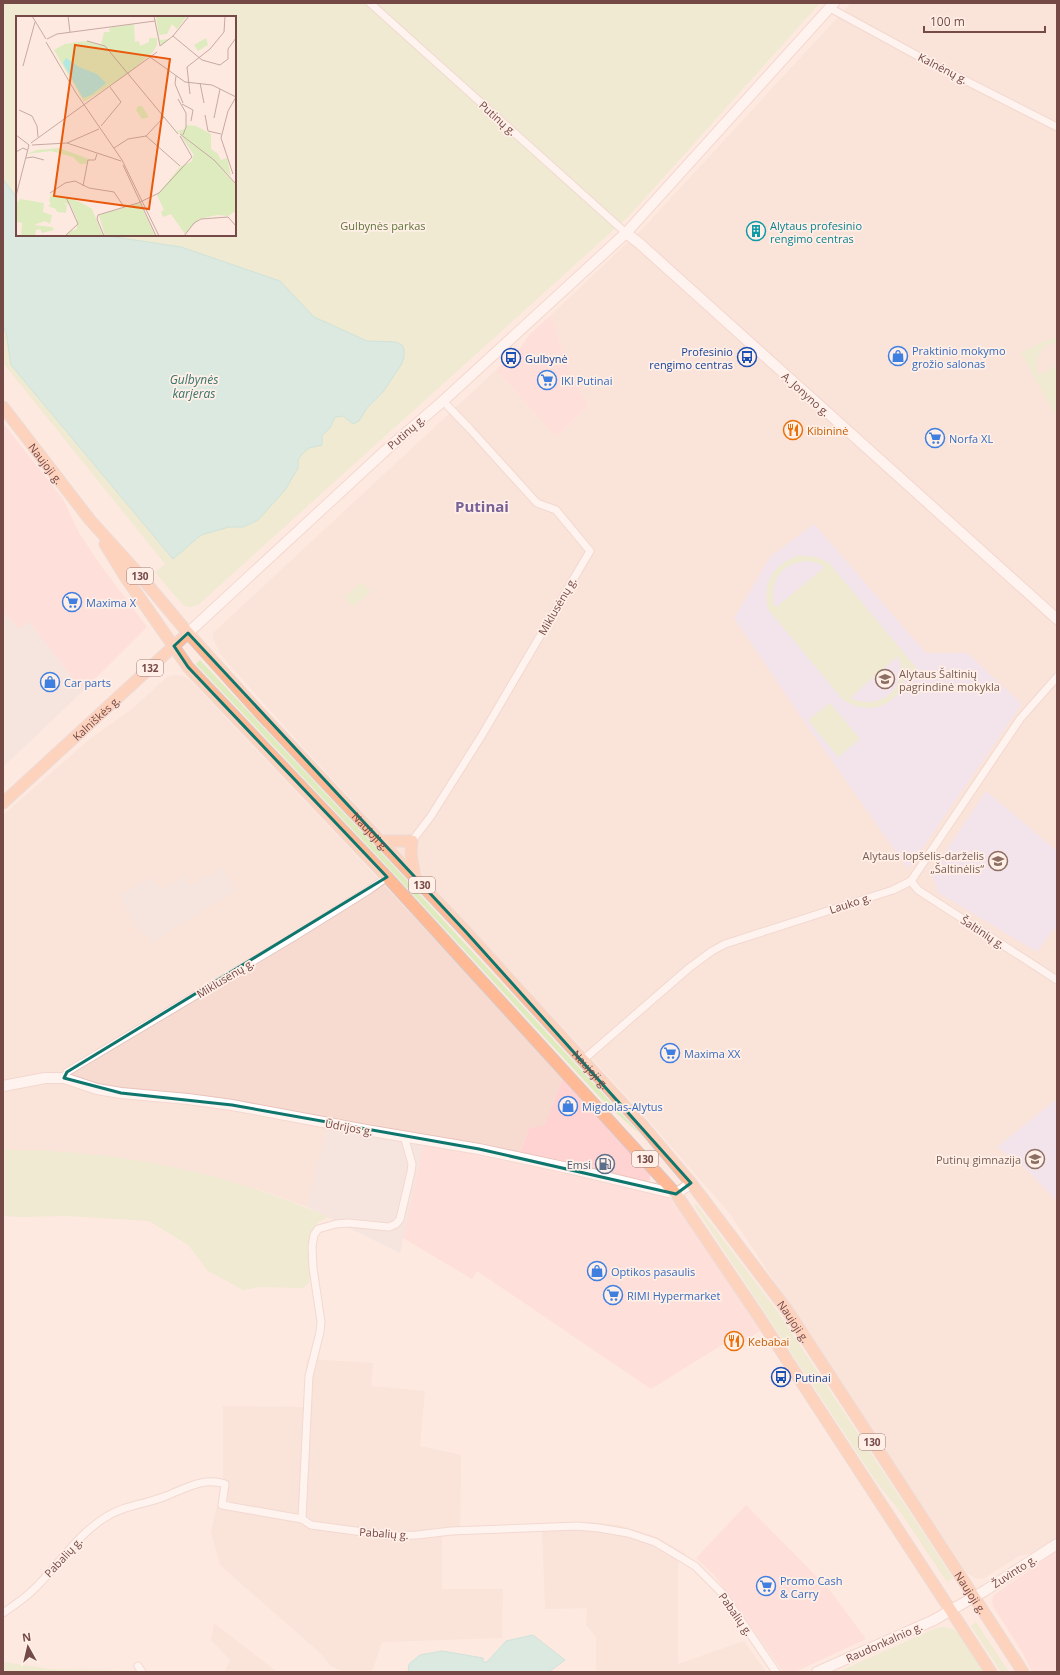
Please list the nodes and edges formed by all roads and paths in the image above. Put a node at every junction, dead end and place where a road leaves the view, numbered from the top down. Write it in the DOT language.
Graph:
graph roads {
  1 [pos="370,3"];
  2 [pos="832,6"];
  3 [pos="1057,127"];
  4 [pos="626,233"];
  5 [pos="443,401"];
  6 [pos="3,407"];
  7 [pos="90,520"];
  8 [pos="1057,619"];
  9 [pos="188,633"];
  10 [pos="174,646"];
  11 [pos="1057,677"];
  12 [pos="3,803"];
  13 [pos="380,841"];
  14 [pos="412,841"];
  15 [pos="387,877"];
  16 [pos="415,878"];
  17 [pos="911,881"];
  18 [pos="1057,980"];
  19 [pos="583,1060"];
  20 [pos="64,1078"];
  21 [pos="3,1086"];
  22 [pos="404,1136"];
  23 [pos="691,1183"];
  24 [pos="676,1194"];
  25 [pos="302,1519"];
  26 [pos="1057,1544"];
  27 [pos="974,1597"];
  28 [pos="950,1610"];
  29 [pos="3,1613"];
  30 [pos="776,1672"];
  31 [pos="817,1672"];
  32 [pos="991,1672"];
  33 [pos="1023,1672"];
  1 -- 4 [label="street, Putinų g."];
  2 -- 3 [label="street, Kalnėnų g."];
  2 -- 4 [label="main road, Putinų g."];
  4 -- 5 [label="main road, Putinų g."];
  4 -- 8 [label="main road, A. Jonyno g."];
  5 -- 9 [label="main road, Putinų g."];
  5 -- 14 [label="street, Miklusėnų g."];
  6 -- 7 [label="main road, Naujoji g. / 130"];
  7 -- 9 [label="main road, Naujoji g. / 130"];
  7 -- 10 [label="main road, Naujoji g."];
  9 -- 10 [label="main road, Kalniškės g. / 132"];
  9 -- 13 [label="main road, Naujoji g. / 130"];
  10 -- 12 [label="main road, Kalniškės g. / 132"];
  10 -- 15 [label="main road, Naujoji g. / 130"];
  11 -- 17 [label="street, Lauko g."];
  13 -- 14 [label="main road"];
  13 -- 16 [label="main road, Naujoji g. / 130"];
  14 -- 16 [label="main road"];
  15 -- 20 [label="street, Miklusėnų g."];
  15 -- 24 [label="main road, Naujoji g. / 130"];
  16 -- 19 [label="main road, Naujoji g. / 130"];
  17 -- 18 [label="street, Šaltinių g."];
  17 -- 19 [label="street, Lauko g."];
  19 -- 23 [label="main road, Naujoji g. / 130"];
  20 -- 21 [label="main road, Ūdrijos g."];
  20 -- 22 [label="main road, Ūdrijos g."];
  22 -- 24 [label="main road, Ūdrijos g."];
  22 -- 25 [label="street"];
  23 -- 24 [label="main road"];
  23 -- 27 [label="main road, Naujoji g. / 130"];
  24 -- 28 [label="main road, Naujoji g. / 130"];
  25 -- 29 [label="street, Pabalių g."];
  25 -- 30 [label="street, Pabalių g."];
  26 -- 27 [label="main road, Žuvinto g."];
  27 -- 28 [label="main road, Žuvinto g."];
  27 -- 33 [label="main road, Naujoji g. / 130"];
  28 -- 31 [label="main road, Raudonkalnio g."];
  28 -- 32 [label="main road, Naujoji g. / 130"];
}
